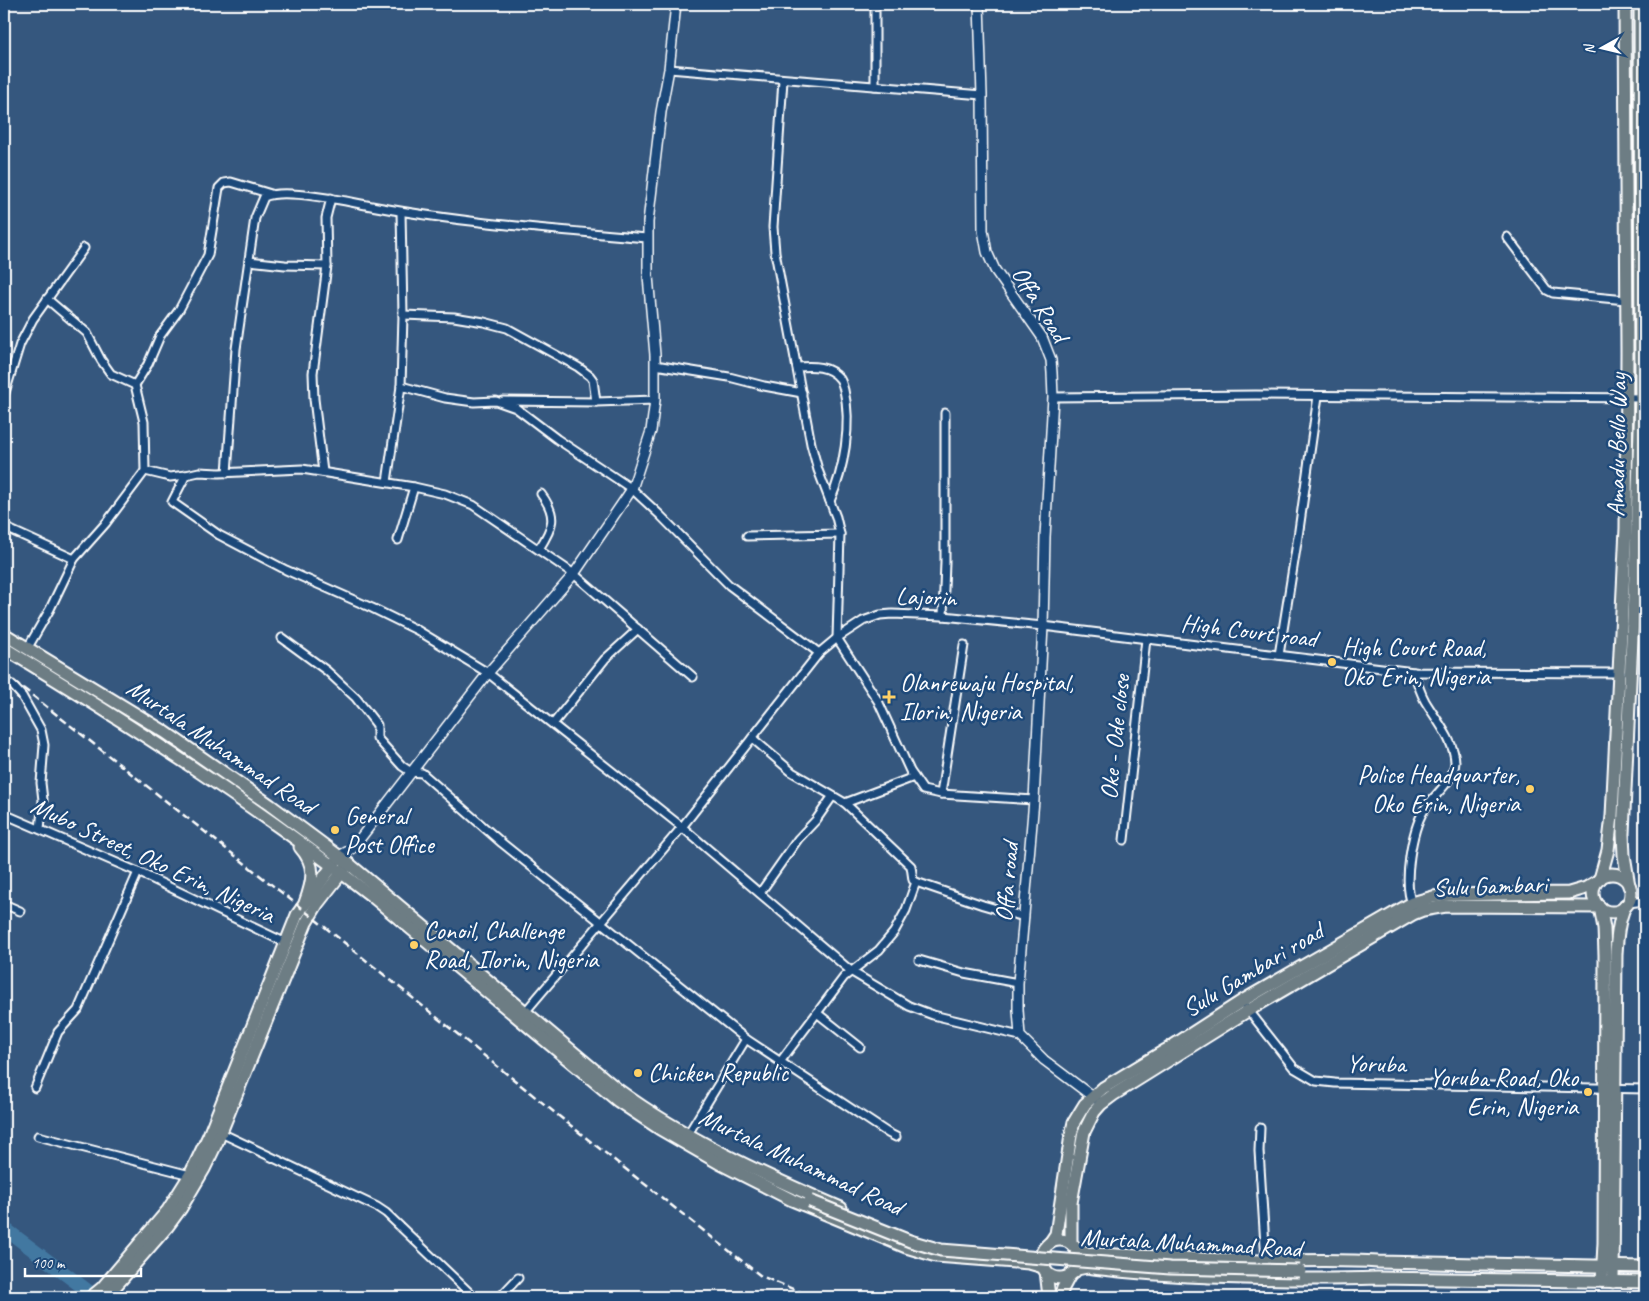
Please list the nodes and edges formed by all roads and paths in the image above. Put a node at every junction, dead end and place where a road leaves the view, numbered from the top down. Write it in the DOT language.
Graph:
graph roads {
  1 [pos="676,4"];
  2 [pos="875,4"];
  3 [pos="979,4"];
  4 [pos="1625,4"];
  5 [pos="1640,4"];
  6 [pos="669,69"];
  7 [pos="783,80"];
  8 [pos="875,86"];
  9 [pos="982,95"];
  10 [pos="271,194"];
  11 [pos="331,198"];
  12 [pos="401,212"];
  13 [pos="1506,237"];
  14 [pos="648,238"];
  15 [pos="84,248"];
  16 [pos="249,261"];
  17 [pos="326,266"];
  18 [pos="47,299"];
  19 [pos="1626,300"];
  20 [pos="403,315"];
  21 [pos="655,365"];
  22 [pos="797,367"];
  23 [pos="135,385"];
  24 [pos="400,386"];
  25 [pos="802,393"];
  26 [pos="4,396"];
  27 [pos="1318,396"];
  28 [pos="1053,397"];
  29 [pos="1643,398"];
  30 [pos="1627,399"];
  31 [pos="655,400"];
  32 [pos="496,401"];
  33 [pos="596,402"];
  34 [pos="945,413"];
  35 [pos="145,471"];
  36 [pos="323,472"];
  37 [pos="227,473"];
  38 [pos="186,476"];
  39 [pos="388,482"];
  40 [pos="414,487"];
  41 [pos="632,489"];
  42 [pos="541,494"];
  43 [pos="830,501"];
  44 [pos="4,527"];
  45 [pos="840,534"];
  46 [pos="747,536"];
  47 [pos="398,540"];
  48 [pos="539,549"];
  49 [pos="74,559"];
  50 [pos="574,574"];
  51 [pos="943,616"];
  52 [pos="1042,626"];
  53 [pos="638,629"];
  54 [pos="4,634"];
  55 [pos="282,638"];
  56 [pos="837,638"];
  57 [pos="1146,639"];
  58 [pos="964,645"];
  59 [pos="4,648"];
  60 [pos="27,649"];
  61 [pos="819,653"];
  62 [pos="1279,655"];
  63 [pos="1414,672"];
  64 [pos="488,673"];
  65 [pos="1626,673"];
  66 [pos="693,677"];
  67 [pos="4,681"];
  68 [pos="553,724"];
  69 [pos="752,738"];
  70 [pos="411,772"];
  71 [pos="914,777"];
  72 [pos="941,794"];
  73 [pos="832,796"];
  74 [pos="1034,800"];
  75 [pos="845,803"];
  76 [pos="4,814"];
  77 [pos="682,827"];
  78 [pos="40,829"];
  79 [pos="287,833"];
  80 [pos="1124,840"];
  81 [pos="340,864"];
  82 [pos="138,872"];
  83 [pos="1598,880"];
  84 [pos="916,882"];
  85 [pos="1630,888"];
  86 [pos="760,893"];
  87 [pos="1644,901"];
  88 [pos="305,903"];
  89 [pos="4,904"];
  90 [pos="1626,905"];
  91 [pos="1600,907"];
  92 [pos="1414,908"];
  93 [pos="20,911"];
  94 [pos="1024,917"];
  95 [pos="602,922"];
  96 [pos="286,942"];
  97 [pos="919,960"];
  98 [pos="852,972"];
  99 [pos="1018,983"];
  100 [pos="1245,1006"];
  101 [pos="525,1012"];
  102 [pos="816,1013"];
  103 [pos="1020,1036"];
  104 [pos="746,1039"];
  105 [pos="860,1047"];
  106 [pos="780,1062"];
  107 [pos="35,1088"];
  108 [pos="1610,1089"];
  109 [pos="1645,1089"];
  110 [pos="1097,1100"];
  111 [pos="1260,1128"];
  112 [pos="221,1133"];
  113 [pos="688,1134"];
  114 [pos="38,1136"];
  115 [pos="896,1137"];
  116 [pos="722,1158"];
  117 [pos="190,1175"];
  118 [pos="1072,1245"];
  119 [pos="1047,1247"];
  120 [pos="1266,1261"];
  121 [pos="1378,1262"];
  122 [pos="1608,1266"];
  123 [pos="1645,1267"];
  124 [pos="1045,1269"];
  125 [pos="1300,1269"];
  126 [pos="1072,1273"];
  127 [pos="518,1278"];
  128 [pos="1377,1278"];
  129 [pos="1607,1281"];
  130 [pos="1645,1282"];
  131 [pos="106,1294"];
  132 [pos="91,1297"];
  133 [pos="474,1297"];
  134 [pos="500,1297"];
  135 [pos="1049,1297"];
  136 [pos="1060,1297"];
  1 -- 6 [label="street"];
  2 -- 8 [label="street"];
  3 -- 9 [label="street, Offa Road"];
  4 -- 19 [label="main road, Amadu Bello Way"];
  5 -- 29 [label="main road, Amadu Bello Way"];
  6 -- 7 [label="street"];
  6 -- 14 [label="street"];
  7 -- 8 [label="street"];
  7 -- 22 [label="street"];
  8 -- 9 [label="street"];
  9 -- 28 [label="street, Offa Road"];
  10 -- 11 [label="street"];
  10 -- 16 [label="street"];
  10 -- 23 [label="street"];
  11 -- 12 [label="street"];
  11 -- 17 [label="street"];
  12 -- 14 [label="street"];
  12 -- 20 [label="street"];
  13 -- 19 [label="street"];
  14 -- 21 [label="street"];
  15 -- 18 [label="street"];
  16 -- 17 [label="street"];
  16 -- 37 [label="street"];
  17 -- 36 [label="street"];
  18 -- 23 [label="street"];
  18 -- 26 [label="street"];
  19 -- 30 [label="main road, Amadu Bello Way"];
  20 -- 24 [label="street"];
  20 -- 33 [label="street"];
  21 -- 25 [label="street"];
  21 -- 31 [label="street"];
  22 -- 25 [label="street"];
  22 -- 43 [label="street"];
  23 -- 35 [label="street"];
  24 -- 32 [label="street"];
  24 -- 39 [label="street"];
  25 -- 43 [label="street"];
  27 -- 28 [label="street"];
  27 -- 30 [label="street"];
  27 -- 62 [label="street"];
  28 -- 52 [label="street, Offa Road"];
  29 -- 30 [label="street"];
  29 -- 65 [label="main road, Amadu Bello Way"];
  30 -- 65 [label="main road, Amadu Bello Way"];
  31 -- 33 [label="street"];
  31 -- 41 [label="street"];
  32 -- 33 [label="street"];
  32 -- 41 [label="street"];
  34 -- 51 [label="street"];
  35 -- 38 [label="street"];
  35 -- 49 [label="street"];
  36 -- 37 [label="street"];
  36 -- 39 [label="street"];
  37 -- 38 [label="street"];
  38 -- 64 [label="street"];
  39 -- 40 [label="street"];
  40 -- 47 [label="street"];
  40 -- 48 [label="street"];
  41 -- 50 [label="street"];
  41 -- 61 [label="street"];
  42 -- 48 [label="street"];
  43 -- 45 [label="street"];
  44 -- 49 [label="street"];
  45 -- 46 [label="street"];
  45 -- 56 [label="street"];
  48 -- 50 [label="street"];
  49 -- 60 [label="street"];
  50 -- 53 [label="street"];
  50 -- 64 [label="street"];
  51 -- 52 [label="street, Lajorin"];
  51 -- 56 [label="street, Lajorin"];
  52 -- 57 [label="street, High Court road"];
  52 -- 74 [label="street, Offa road"];
  53 -- 66 [label="street"];
  53 -- 68 [label="street"];
  54 -- 60 [label="main road, Murtala Muhammad Road"];
  55 -- 70 [label="street"];
  56 -- 61 [label="street, Lajorin"];
  56 -- 71 [label="street"];
  57 -- 62 [label="street, High Court road"];
  57 -- 80 [label="street, Oke - Ode close"];
  58 -- 72 [label="street"];
  59 -- 79 [label="main road, Murtala Muhammad Road"];
  60 -- 81 [label="main road, Murtala Muhammad Road"];
  61 -- 69 [label="street, Lajorin"];
  62 -- 63 [label="street, High Court road"];
  63 -- 65 [label="street, High Court road"];
  63 -- 92 [label="street"];
  64 -- 68 [label="street"];
  64 -- 70 [label="street"];
  65 -- 83 [label="main road, Amadu Bello Way"];
  65 -- 85 [label="main road, Amadu Bello Way"];
  67 -- 78 [label="street"];
  68 -- 77 [label="street"];
  69 -- 73 [label="street"];
  69 -- 77 [label="street, Lajorin"];
  70 -- 81 [label="street"];
  70 -- 95 [label="street"];
  71 -- 72 [label="street"];
  71 -- 75 [label="street"];
  72 -- 74 [label="street"];
  73 -- 75 [label="street"];
  73 -- 86 [label="street"];
  74 -- 94 [label="street, Offa road"];
  75 -- 84 [label="street"];
  76 -- 78 [label="street, Mubo Street, Oko Erin, Nigeria"];
  77 -- 86 [label="street"];
  77 -- 95 [label="street, Lajorin"];
  78 -- 82 [label="street, Mubo Street, Oko Erin, Nigeria"];
  79 -- 81 [label="main road, Murtala Muhammad Road"];
  79 -- 88 [label="main road"];
  81 -- 88 [label="main road"];
  81 -- 101 [label="main road, Murtala Muhammad Road"];
  81 -- 112 [label="main road"];
  81 -- 116 [label="main road, Murtala Muhammad Road"];
  82 -- 96 [label="street, Mubo Street, Oko Erin, Nigeria"];
  82 -- 107 [label="street"];
  83 -- 85 [label="main road"];
  83 -- 91 [label="main road"];
  83 -- 92 [label="main road, Sulu Gambari road"];
  84 -- 94 [label="street"];
  84 -- 98 [label="street"];
  85 -- 87 [label="street"];
  85 -- 90 [label="main road"];
  86 -- 98 [label="street"];
  87 -- 90 [label="street"];
  88 -- 96 [label="main road"];
  89 -- 93 [label="street"];
  90 -- 91 [label="main road"];
  90 -- 108 [label="main road"];
  91 -- 92 [label="main road, Sulu Gambari"];
  91 -- 108 [label="main road"];
  92 -- 100 [label="main road, Sulu Gambari road"];
  94 -- 99 [label="street, Offa road"];
  95 -- 101 [label="street, Lajorin"];
  95 -- 104 [label="street"];
  96 -- 117 [label="main road"];
  97 -- 99 [label="street"];
  98 -- 102 [label="street"];
  98 -- 103 [label="street"];
  99 -- 103 [label="street, Offa road"];
  100 -- 108 [label="street, Yoruba"];
  100 -- 110 [label="main road, Sulu Gambari road"];
  101 -- 113 [label="main road, Murtala Muhammad Road"];
  102 -- 105 [label="street"];
  102 -- 106 [label="street"];
  103 -- 110 [label="street"];
  104 -- 106 [label="street"];
  104 -- 113 [label="street"];
  106 -- 115 [label="street"];
  108 -- 109 [label="street, Yoruba"];
  108 -- 122 [label="main road"];
  110 -- 118 [label="main road"];
  110 -- 119 [label="main road, Sulu Gambari road"];
  111 -- 120 [label="street"];
  112 -- 131 [label="main road"];
  112 -- 133 [label="street"];
  113 -- 116 [label="main road, Murtala Muhammad Road"];
  114 -- 117 [label="street"];
  116 -- 119 [label="main road, Murtala Muhammad Road"];
  116 -- 124 [label="main road, Murtala Muhammad Road"];
  116 -- 125 [label="main road, Murtala Muhammad Road, bridge"];
  117 -- 131 [label="main road"];
  118 -- 119 [label="main road"];
  118 -- 120 [label="main road, Murtala Muhammad Road"];
  118 -- 126 [label="main road"];
  119 -- 124 [label="main road"];
  120 -- 121 [label="main road, Murtala Muhammad Road"];
  121 -- 122 [label="main road, Murtala Muhammad Road"];
  121 -- 125 [label="main road, Murtala Muhammad Road"];
  122 -- 123 [label="main road, Murtala Muhammad Road"];
  122 -- 129 [label="main road"];
  124 -- 126 [label="main road"];
  124 -- 135 [label="main road"];
  125 -- 128 [label="main road, Murtala Muhammad Road"];
  126 -- 128 [label="main road, Murtala Muhammad Road"];
  126 -- 136 [label="main road"];
  127 -- 134 [label="street"];
  128 -- 129 [label="main road, Murtala Muhammad Road"];
  129 -- 130 [label="main road, Murtala Muhammad Road"];
  131 -- 132 [label="main road"];
}
